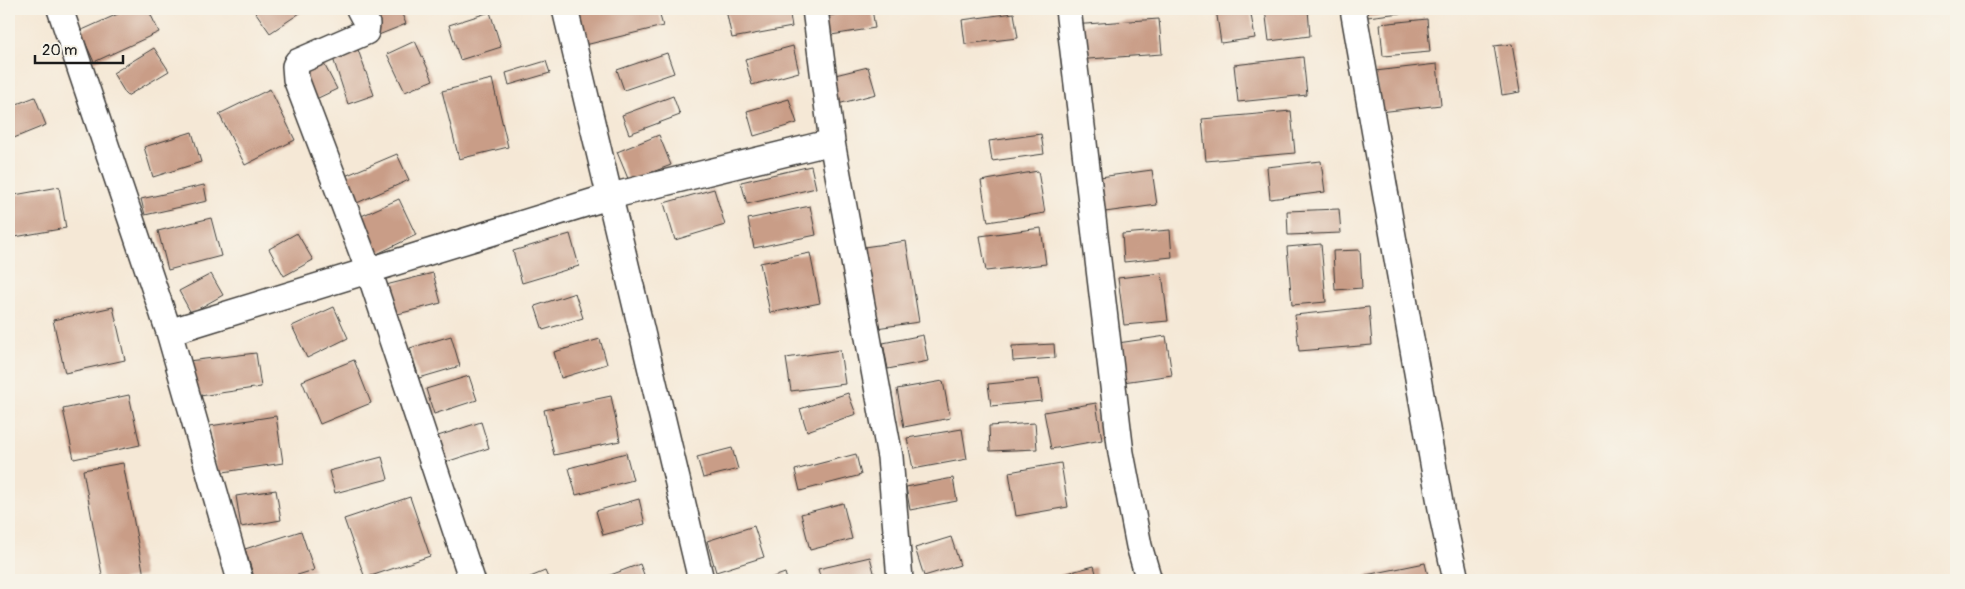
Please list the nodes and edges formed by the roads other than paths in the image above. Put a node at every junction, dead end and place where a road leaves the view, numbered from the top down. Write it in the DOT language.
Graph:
graph roads {
  1 [pos="60,9"];
  2 [pos="359,9"];
  3 [pos="565,9"];
  4 [pos="815,9"];
  5 [pos="1068,9"];
  6 [pos="1353,9"];
  7 [pos="832,142"];
  8 [pos="611,196"];
  9 [pos="369,271"];
  10 [pos="169,332"];
  11 [pos="240,580"];
  12 [pos="472,580"];
  13 [pos="701,580"];
  14 [pos="900,580"];
  15 [pos="1149,580"];
  16 [pos="1456,580"];
  1 -- 10 [label="street"];
  2 -- 9 [label="street"];
  3 -- 8 [label="street"];
  4 -- 7 [label="street"];
  5 -- 15 [label="street"];
  6 -- 16 [label="street"];
  7 -- 8 [label="street"];
  7 -- 14 [label="street"];
  8 -- 9 [label="street"];
  8 -- 13 [label="street"];
  9 -- 10 [label="street"];
  9 -- 12 [label="street"];
  10 -- 11 [label="street"];
}
